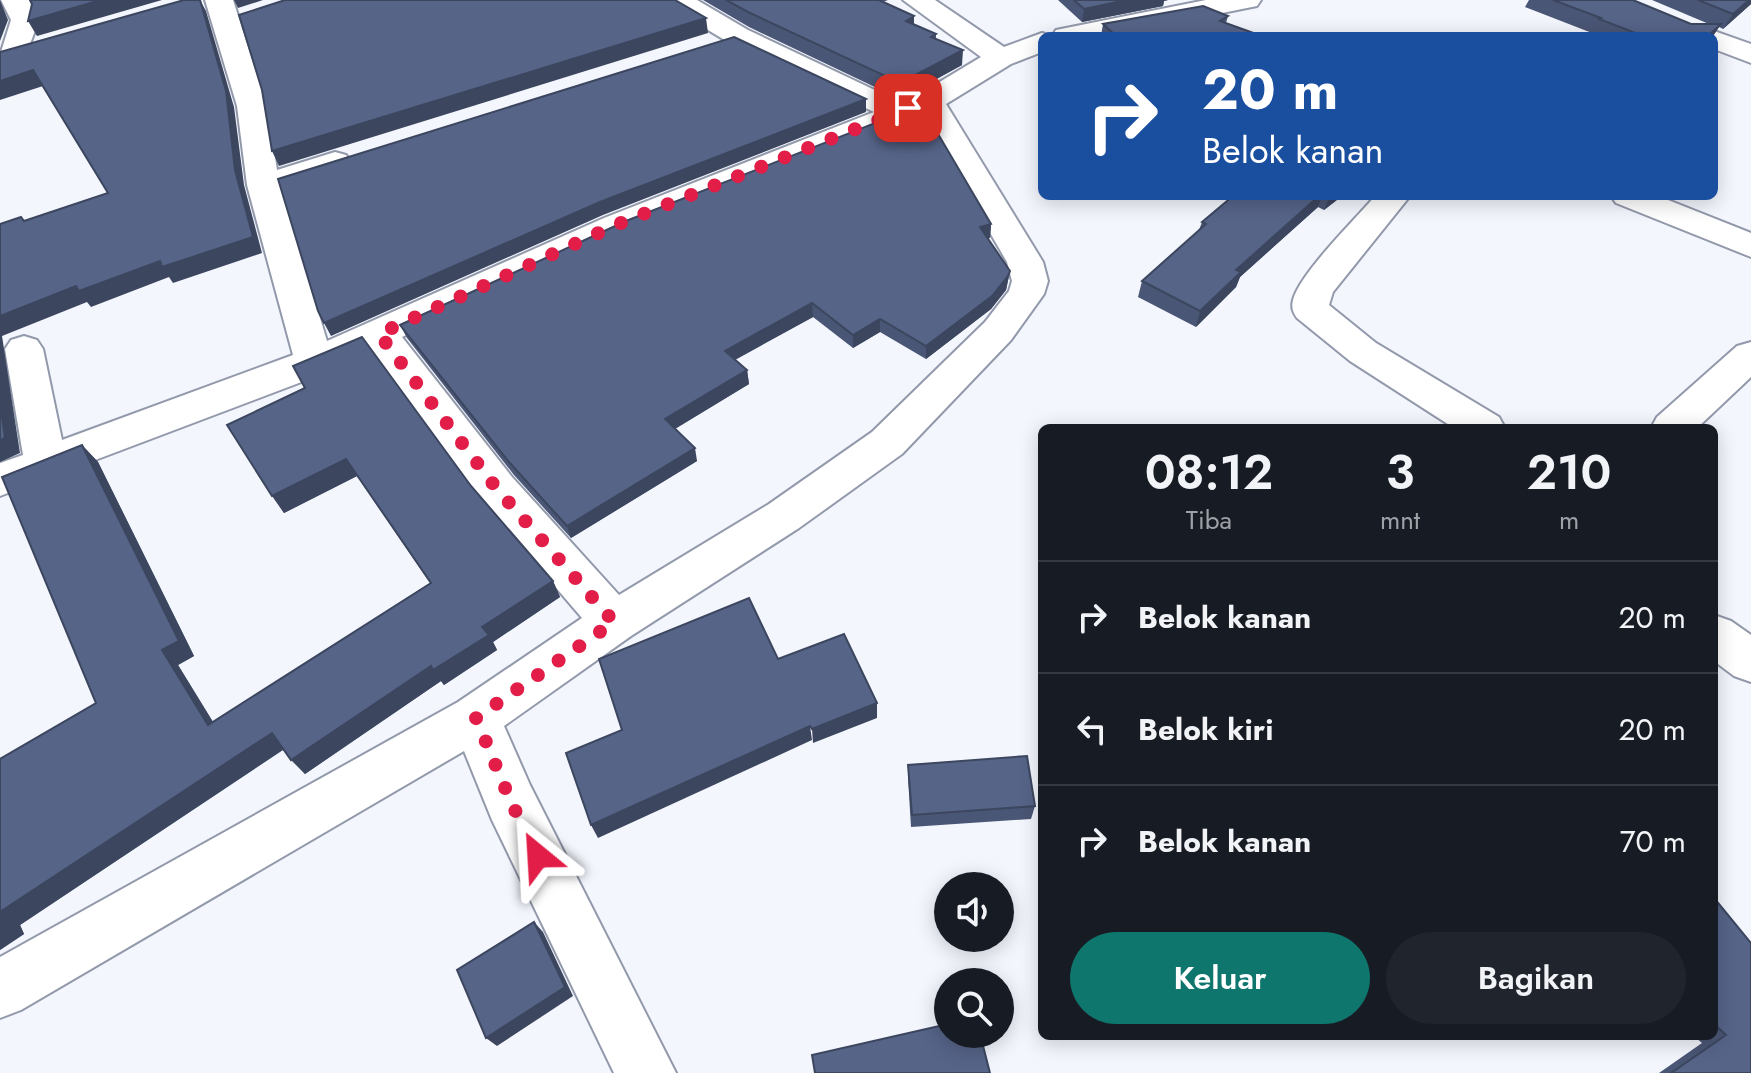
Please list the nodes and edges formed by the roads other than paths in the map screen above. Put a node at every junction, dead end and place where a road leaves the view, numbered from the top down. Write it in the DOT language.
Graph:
graph roads {
  1 [pos="15,0"];
  2 [pos="678,0"];
  3 [pos="917,0"];
  4 [pos="1247,0"];
  5 [pos="223,12"];
  6 [pos="1190,13"];
  7 [pos="255,14"];
  8 [pos="1230,30"];
  9 [pos="1088,32"];
  10 [pos="738,36"];
  11 [pos="1718,40"];
  12 [pos="1038,44"];
  13 [pos="43,45"];
  14 [pos="695,50"];
  15 [pos="1749,51"];
  16 [pos="7,56"];
  17 [pos="1001,58"];
  18 [pos="913,106"];
  19 [pos="363,153"];
  20 [pos="263,185"];
  21 [pos="1390,200"];
  22 [pos="1638,200"];
  23 [pos="1751,246"];
  24 [pos="379,334"];
  25 [pos="24,349"];
  26 [pos="1751,355"];
  27 [pos="314,362"];
  28 [pos="1479,424"];
  29 [pos="1675,424"];
  30 [pos="45,461"];
  31 [pos="0,480"];
  32 [pos="614,622"];
  33 [pos="1718,638"];
  34 [pos="1751,661"];
  35 [pos="476,718"];
  36 [pos="0,989"];
  37 [pos="646,1073"];
  1 -- 16 [label="street"];
  2 -- 10 [label="street"];
  3 -- 17 [label="street"];
  4 -- 6 [label="street"];
  5 -- 7 [label="street"];
  5 -- 20 [label="street"];
  6 -- 8 [label="street"];
  6 -- 9 [label="street"];
  10 -- 14 [label="street"];
  10 -- 18 [label="street"];
  11 -- 15 [label="street"];
  12 -- 17 [label="street"];
  13 -- 16 [label="street"];
  17 -- 18 [label="street"];
  18 -- 24 [label="street"];
  18 -- 32 [label="street"];
  19 -- 20 [label="street"];
  20 -- 27 [label="street"];
  21 -- 28 [label="street"];
  22 -- 23 [label="street"];
  24 -- 27 [label="street"];
  24 -- 32 [label="street"];
  25 -- 30 [label="street"];
  26 -- 29 [label="street"];
  27 -- 30 [label="street"];
  30 -- 31 [label="street"];
  32 -- 35 [label="street"];
  33 -- 34 [label="street"];
  35 -- 36 [label="street"];
  35 -- 37 [label="street"];
}
